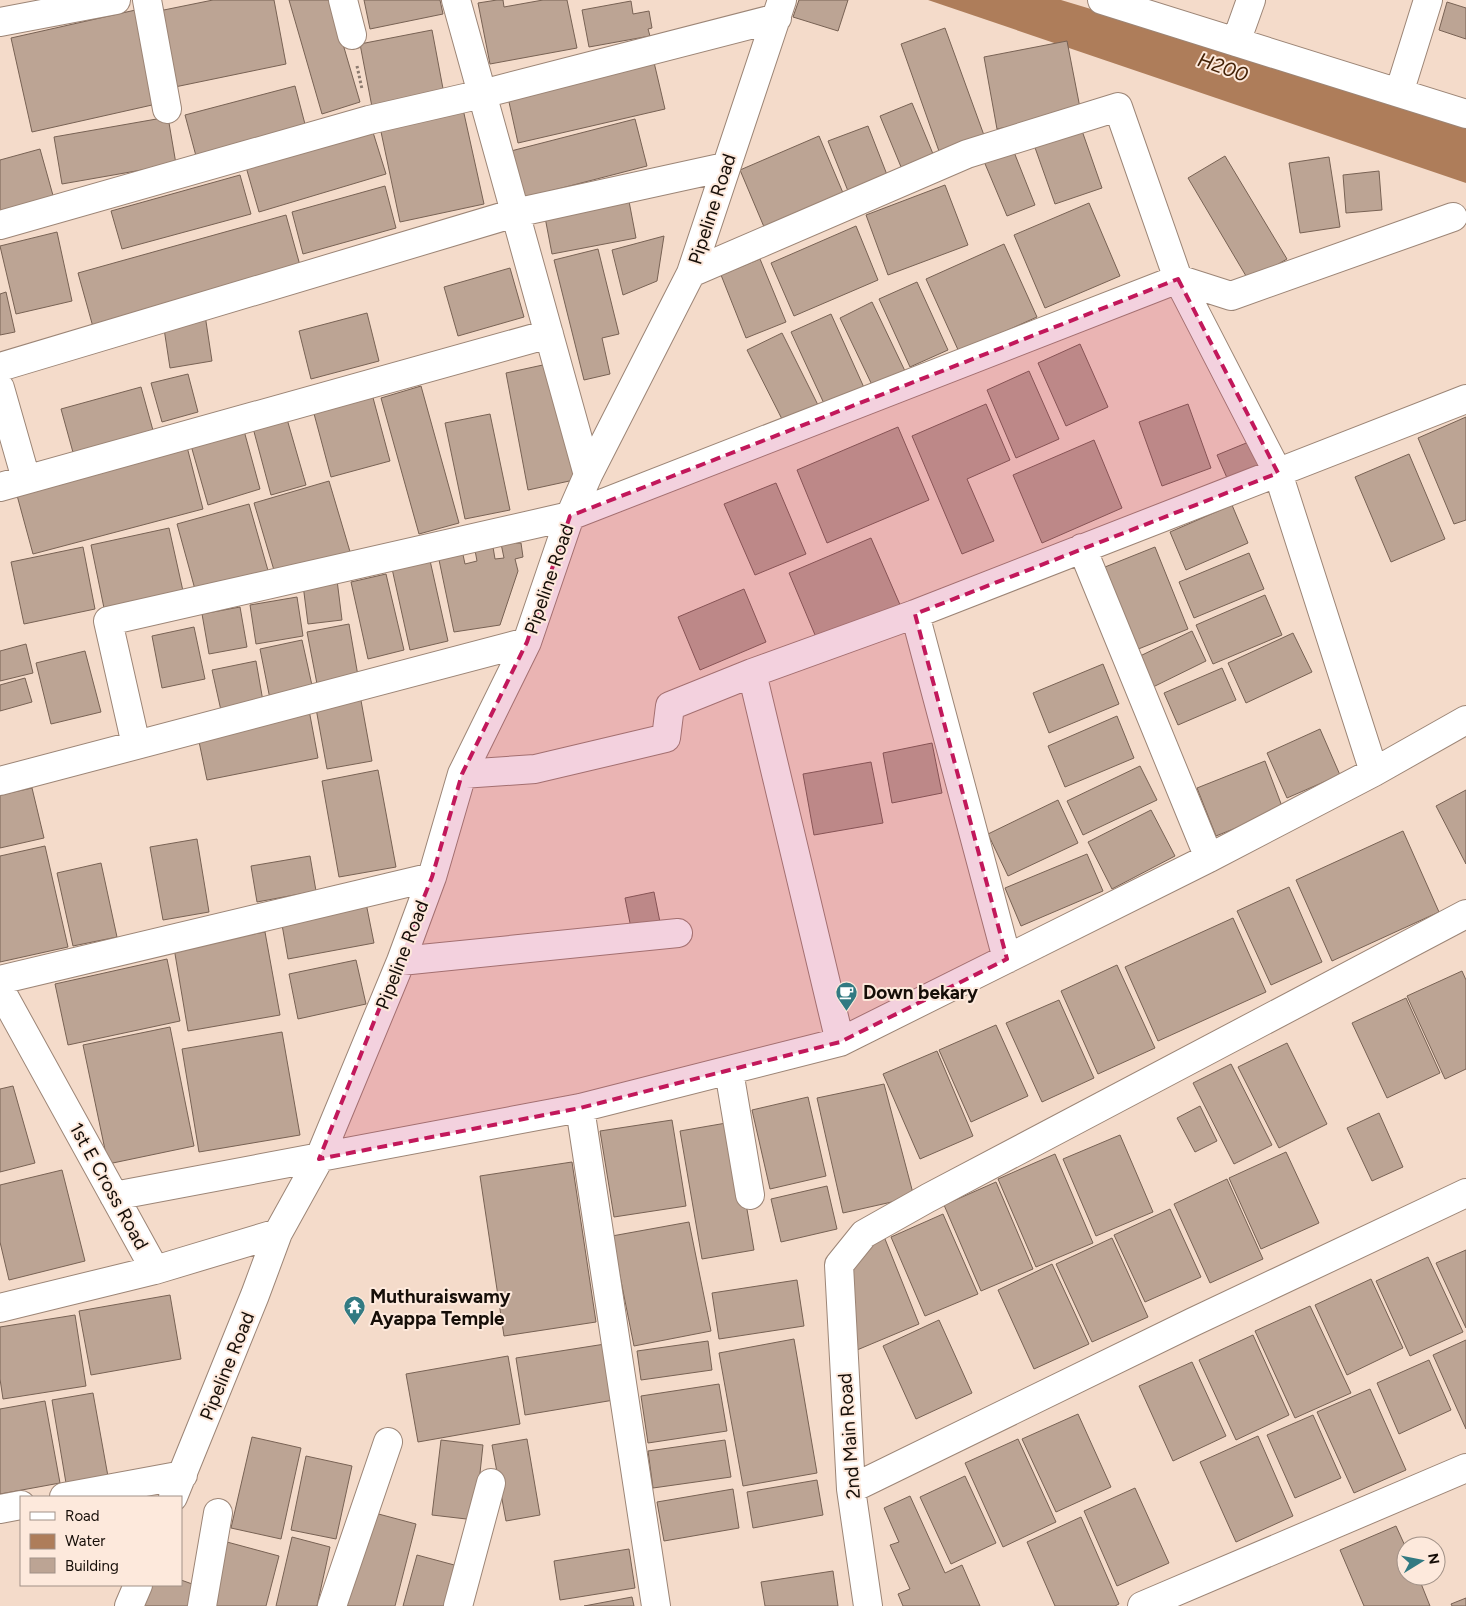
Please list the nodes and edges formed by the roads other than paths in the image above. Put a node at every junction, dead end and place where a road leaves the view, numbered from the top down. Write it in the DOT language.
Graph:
graph roads {
  1 [pos="116,0"];
  2 [pos="147,0"];
  3 [pos="343,0"];
  4 [pos="456,0"];
  5 [pos="1102,0"];
  6 [pos="1251,0"];
  7 [pos="1428,0"];
  8 [pos="779,9"];
  9 [pos="0,22"];
  10 [pos="352,35"];
  11 [pos="1236,42"];
  12 [pos="1399,93"];
  13 [pos="482,94"];
  14 [pos="167,109"];
  15 [pos="1466,114"];
  16 [pos="725,167"];
  17 [pos="515,213"];
  18 [pos="1453,217"];
  19 [pos="0,225"];
  20 [pos="691,273"];
  21 [pos="1178,279"];
  22 [pos="549,334"];
  23 [pos="0,367"];
  24 [pos="0,388"];
  25 [pos="1466,399"];
  26 [pos="1278,473"];
  27 [pos="588,475"];
  28 [pos="26,479"];
  29 [pos="0,486"];
  30 [pos="570,516"];
  31 [pos="1082,548"];
  32 [pos="915,614"];
  33 [pos="527,642"];
  34 [pos="752,673"];
  35 [pos="1466,720"];
  36 [pos="136,745"];
  37 [pos="1374,772"];
  38 [pos="462,774"];
  39 [pos="0,781"];
  40 [pos="1209,858"];
  41 [pos="432,877"];
  42 [pos="1466,914"];
  43 [pos="678,933"];
  44 [pos="1007,959"];
  45 [pos="401,961"];
  46 [pos="0,980"];
  47 [pos="0,989"];
  48 [pos="840,1042"];
  49 [pos="729,1070"];
  50 [pos="580,1108"];
  51 [pos="319,1158"];
  52 [pos="1466,1193"];
  53 [pos="750,1195"];
  54 [pos="114,1196"];
  55 [pos="278,1233"];
  56 [pos="155,1270"];
  57 [pos="0,1308"];
  58 [pos="388,1442"];
  59 [pos="1466,1468"];
  60 [pos="491,1483"];
  61 [pos="178,1486"];
  62 [pos="851,1489"];
  63 [pos="74,1496"];
  64 [pos="20,1505"];
  65 [pos="0,1509"];
  66 [pos="218,1513"];
  67 [pos="138,1586"];
  68 [pos="129,1606"];
  69 [pos="202,1606"];
  70 [pos="332,1606"];
  71 [pos="458,1606"];
  72 [pos="656,1606"];
  73 [pos="868,1606"];
  74 [pos="1142,1606"];
  1 -- 9 [label="street"];
  2 -- 14 [label="street"];
  3 -- 10 [label="street"];
  4 -- 13 [label="street"];
  5 -- 11 [label="street"];
  6 -- 11 [label="street"];
  7 -- 12 [label="street"];
  8 -- 13 [label="street"];
  8 -- 16 [label="street, Pipeline Road"];
  11 -- 12 [label="street"];
  12 -- 15 [label="street"];
  13 -- 17 [label="street"];
  13 -- 19 [label="street"];
  16 -- 17 [label="street"];
  16 -- 20 [label="street, Pipeline Road"];
  17 -- 22 [label="street"];
  17 -- 23 [label="street"];
  18 -- 21 [label="street"];
  20 -- 21 [label="street"];
  20 -- 27 [label="street, Pipeline Road"];
  21 -- 26 [label="street"];
  21 -- 30 [label="street"];
  22 -- 27 [label="street"];
  22 -- 28 [label="street"];
  24 -- 28 [label="street"];
  25 -- 26 [label="street"];
  26 -- 31 [label="street"];
  26 -- 37 [label="street"];
  27 -- 30 [label="street, Pipeline Road"];
  28 -- 29 [label="street"];
  30 -- 33 [label="street, Pipeline Road"];
  30 -- 36 [label="street"];
  31 -- 32 [label="street"];
  31 -- 40 [label="street"];
  32 -- 34 [label="street"];
  32 -- 44 [label="street"];
  33 -- 36 [label="street"];
  33 -- 38 [label="street, Pipeline Road"];
  34 -- 38 [label="street"];
  34 -- 48 [label="street"];
  35 -- 37 [label="street"];
  36 -- 39 [label="street"];
  37 -- 40 [label="street"];
  38 -- 41 [label="street, Pipeline Road"];
  40 -- 44 [label="street"];
  41 -- 45 [label="street, Pipeline Road"];
  41 -- 46 [label="street"];
  42 -- 62 [label="street, 2nd Main Road"];
  43 -- 45 [label="street"];
  44 -- 48 [label="street"];
  45 -- 51 [label="street, Pipeline Road"];
  47 -- 54 [label="street, 1st E Cross Road"];
  48 -- 49 [label="street"];
  49 -- 50 [label="street"];
  49 -- 53 [label="street"];
  50 -- 51 [label="street"];
  50 -- 72 [label="street"];
  51 -- 54 [label="street"];
  51 -- 55 [label="street, Pipeline Road"];
  52 -- 62 [label="street"];
  54 -- 56 [label="street, 1st E Cross Road"];
  55 -- 56 [label="street, 1st E Cross Road"];
  55 -- 61 [label="street, Pipeline Road"];
  56 -- 57 [label="street"];
  58 -- 70 [label="street"];
  59 -- 74 [label="street"];
  60 -- 71 [label="street"];
  61 -- 63 [label="street"];
  62 -- 73 [label="street, 2nd Main Road"];
  64 -- 65 [label="street"];
  66 -- 69 [label="street"];
  67 -- 68 [label="street"];
}
